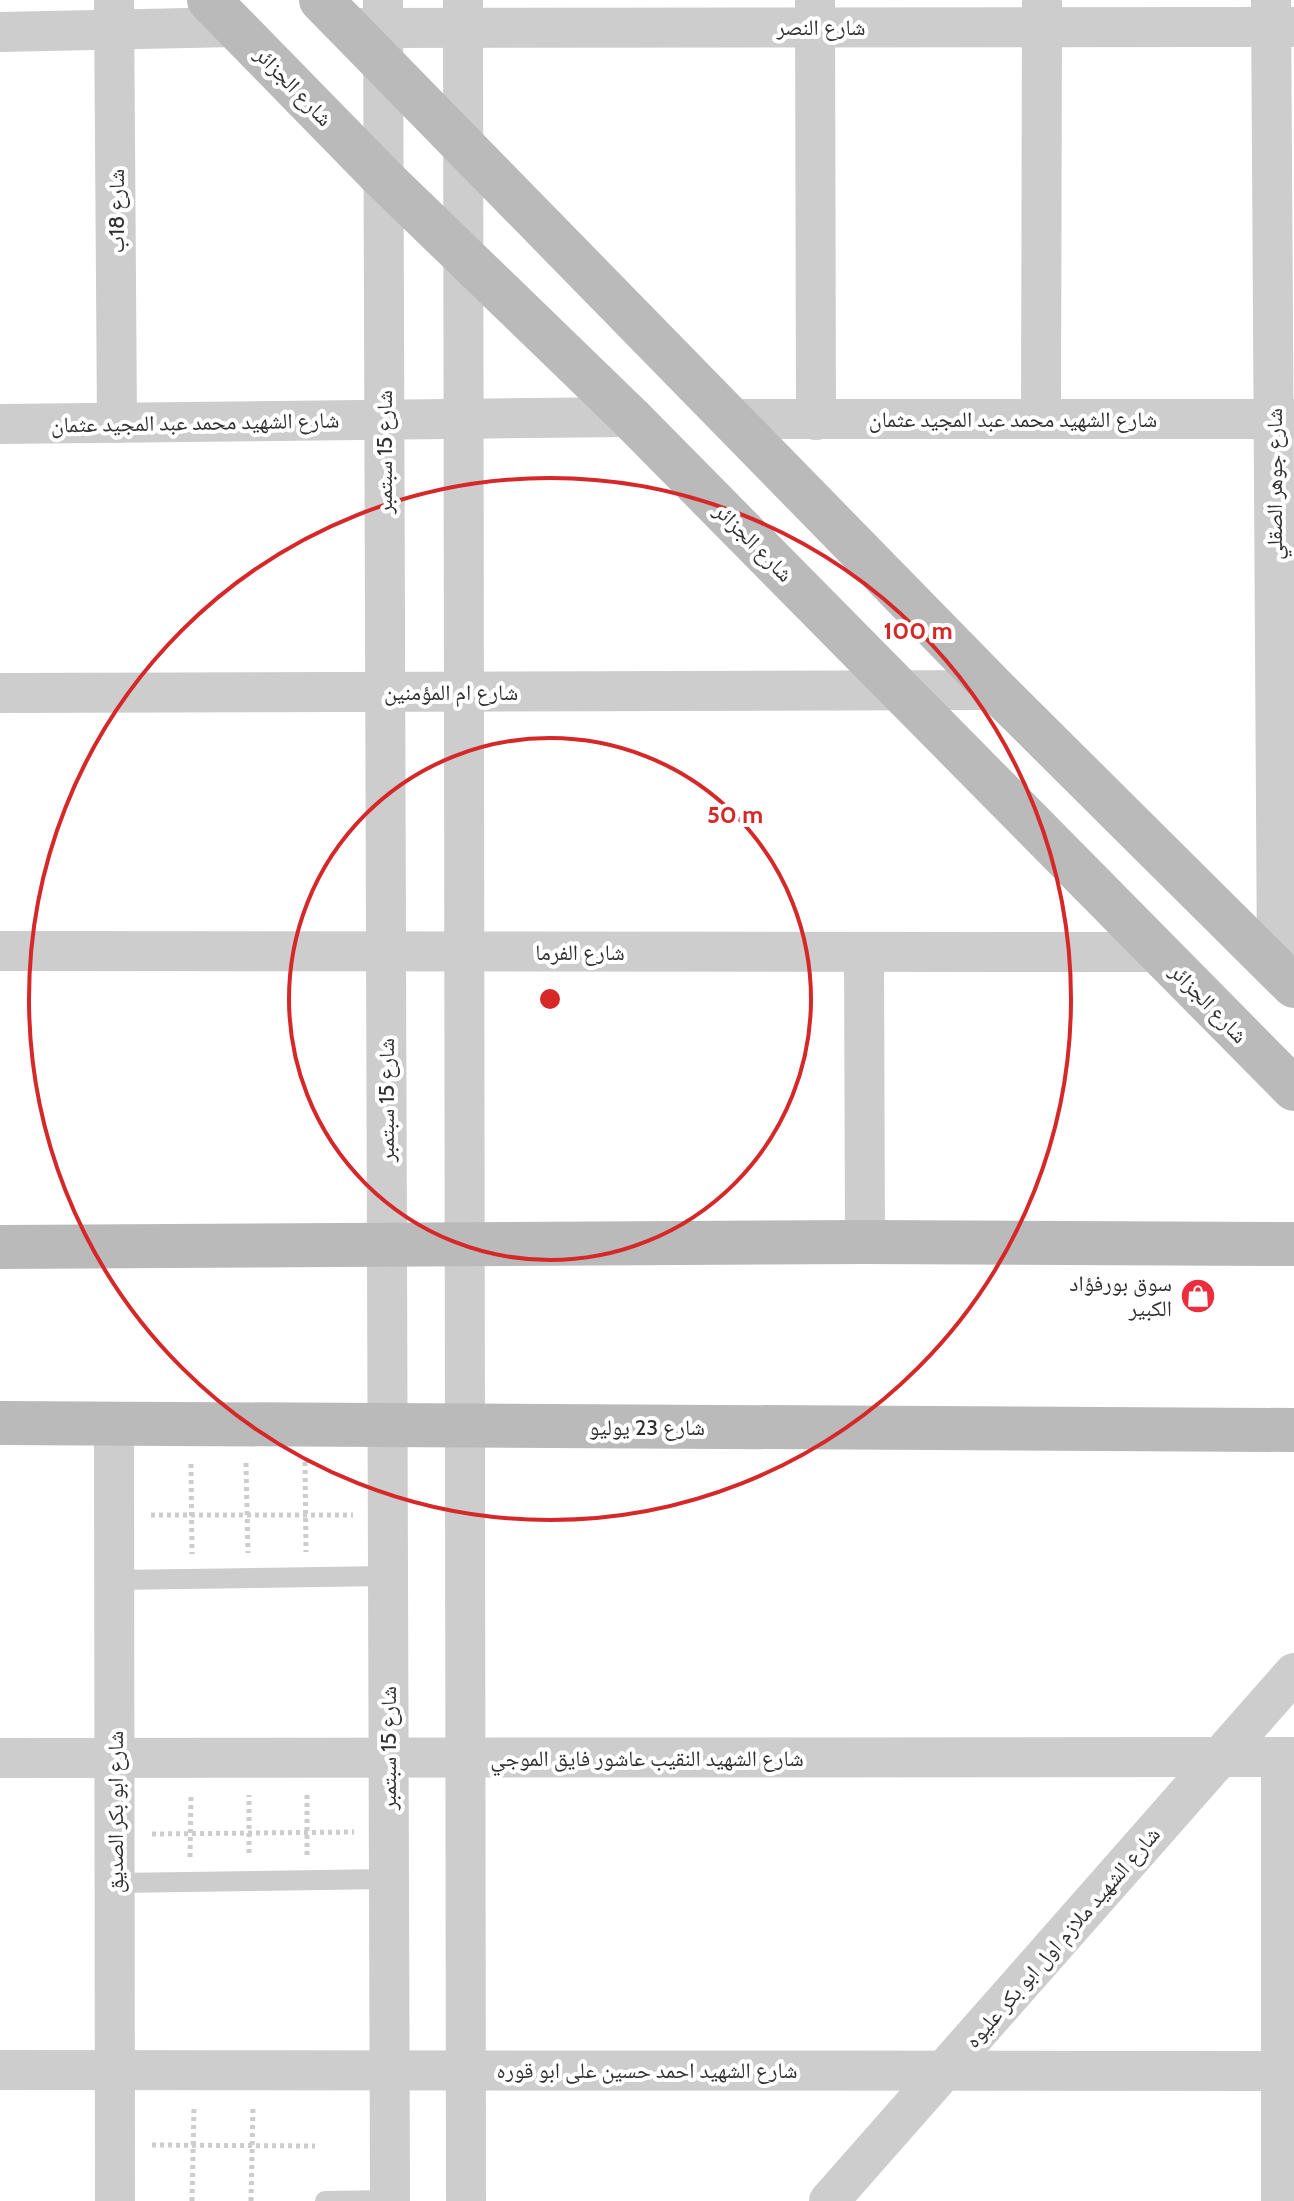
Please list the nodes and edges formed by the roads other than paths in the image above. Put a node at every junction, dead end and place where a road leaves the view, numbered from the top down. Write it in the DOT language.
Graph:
graph roads {
  1 [pos="222,13"];
  2 [pos="463,14"];
  3 [pos="815,14"];
  4 [pos="1042,14"];
  5 [pos="114,15"];
  6 [pos="1278,18"];
  7 [pos="364,24"];
  8 [pos="0,32"];
  9 [pos="463,145"];
  10 [pos="382,177"];
  11 [pos="462,253"];
  12 [pos="630,417"];
  13 [pos="733,419"];
  14 [pos="1041,419"];
  15 [pos="1284,419"];
  16 [pos="463,420"];
  17 [pos="816,420"];
  18 [pos="384,421"];
  19 [pos="117,423"];
  20 [pos="0,424"];
  21 [pos="996,690"];
  22 [pos="385,692"];
  23 [pos="464,692"];
  24 [pos="902,692"];
  25 [pos="0,693"];
  26 [pos="0,951"];
  27 [pos="386,951"];
  28 [pos="464,951"];
  29 [pos="864,952"];
  30 [pos="1159,952"];
  31 [pos="1285,977"];
  32 [pos="1294,1089"];
  33 [pos="865,1242"];
  34 [pos="1294,1244"];
  35 [pos="386,1245"];
  36 [pos="465,1245"];
  37 [pos="0,1247"];
  38 [pos="0,1423"];
  39 [pos="114,1424"];
  40 [pos="386,1425"];
  41 [pos="465,1426"];
  42 [pos="1294,1430"];
  43 [pos="387,1576"];
  44 [pos="114,1580"];
  45 [pos="1294,1673"];
  46 [pos="1220,1757"];
  47 [pos="1287,1757"];
  48 [pos="0,1758"];
  49 [pos="114,1758"];
  50 [pos="466,1758"];
  51 [pos="388,1759"];
  52 [pos="388,1879"];
  53 [pos="115,1883"];
  54 [pos="0,2070"];
  55 [pos="115,2070"];
  56 [pos="389,2070"];
  57 [pos="466,2070"];
  58 [pos="944,2070"];
  59 [pos="1287,2071"];
  60 [pos="390,2200"];
  61 [pos="115,2201"];
  62 [pos="325,2201"];
  63 [pos="466,2201"];
  64 [pos="829,2201"];
  65 [pos="1281,2201"];
  1 -- 5 [label="street"];
  1 -- 10 [label="main road, شارع الجزائر"];
  2 -- 3 [label="street, شارع النصر"];
  2 -- 7 [label="street, شارع النصر"];
  2 -- 9 [label="street"];
  3 -- 4 [label="street, شارع النصر"];
  3 -- 17 [label="street"];
  4 -- 6 [label="street, شارع النصر"];
  4 -- 14 [label="street"];
  5 -- 8 [label="street"];
  5 -- 19 [label="street, شارع 18ب"];
  6 -- 15 [label="street, شارع جوهر الصقلي"];
  7 -- 9 [label="main road"];
  7 -- 10 [label="street, شارع 15 سبتمبر"];
  9 -- 11 [label="street"];
  9 -- 13 [label="main road"];
  10 -- 11 [label="main road, شارع الجزائر"];
  10 -- 18 [label="street, شارع 15 سبتمبر"];
  11 -- 12 [label="main road, شارع الجزائر"];
  11 -- 16 [label="street"];
  12 -- 16 [label="street, شارع الشهيد محمد عبد المجيد عثمان"];
  12 -- 24 [label="main road, شارع الجزائر"];
  13 -- 17 [label="street, شارع الشهيد محمد عبد المجيد عثمان"];
  13 -- 21 [label="main road"];
  14 -- 15 [label="street, شارع الشهيد محمد عبد المجيد عثمان"];
  14 -- 17 [label="street, شارع الشهيد محمد عبد المجيد عثمان"];
  15 -- 31 [label="street, شارع جوهر الصقلي"];
  16 -- 18 [label="street, شارع الشهيد محمد عبد المجيد عثمان"];
  16 -- 23 [label="street"];
  18 -- 19 [label="street, شارع الشهيد محمد عبد المجيد عثمان"];
  18 -- 22 [label="street, شارع 15 سبتمبر"];
  19 -- 20 [label="street, شارع الشهيد محمد عبد المجيد عثمان"];
  21 -- 24 [label="street, شارع ام المؤمنين"];
  21 -- 31 [label="main road"];
  22 -- 23 [label="street, شارع ام المؤمنين"];
  22 -- 25 [label="street, شارع ام المؤمنين"];
  22 -- 27 [label="street, شارع 15 سبتمبر"];
  23 -- 24 [label="street, شارع ام المؤمنين"];
  23 -- 28 [label="street"];
  24 -- 30 [label="main road, شارع الجزائر"];
  26 -- 27 [label="street, شارع الفرما"];
  27 -- 28 [label="street, شارع الفرما"];
  27 -- 35 [label="street, شارع 15 سبتمبر"];
  28 -- 29 [label="street, شارع الفرما"];
  28 -- 36 [label="street"];
  29 -- 30 [label="street, شارع الفرما"];
  29 -- 33 [label="street"];
  30 -- 32 [label="main road, شارع الجزائر"];
  33 -- 34 [label="main road"];
  33 -- 36 [label="main road"];
  35 -- 36 [label="main road"];
  35 -- 37 [label="main road"];
  35 -- 40 [label="street, شارع 15 سبتمبر"];
  36 -- 41 [label="street"];
  38 -- 39 [label="main road, شارع 23 يوليو"];
  39 -- 40 [label="main road, شارع 23 يوليو"];
  39 -- 44 [label="street, شارع ابو بكر الصديق"];
  40 -- 41 [label="main road, شارع 23 يوليو"];
  40 -- 43 [label="street, شارع 15 سبتمبر"];
  41 -- 42 [label="main road, شارع 23 يوليو"];
  41 -- 50 [label="street"];
  43 -- 44 [label="lane"];
  43 -- 51 [label="street, شارع 15 سبتمبر"];
  44 -- 49 [label="street, شارع ابو بكر الصديق"];
  45 -- 46 [label="street, شارع الشهيد ملازم اول ابو بكر عليوه"];
  46 -- 47 [label="street, شارع الشهيد النقيب عاشور فايق الموجي"];
  46 -- 50 [label="street, شارع الشهيد النقيب عاشور فايق الموجي"];
  46 -- 58 [label="street, شارع الشهيد ملازم اول ابو بكر عليوه"];
  47 -- 59 [label="street"];
  48 -- 49 [label="street, شارع الشهيد النقيب عاشور فايق الموجي"];
  49 -- 51 [label="street, شارع الشهيد النقيب عاشور فايق الموجي"];
  49 -- 53 [label="street, شارع ابو بكر الصديق"];
  50 -- 51 [label="street, شارع الشهيد النقيب عاشور فايق الموجي"];
  50 -- 57 [label="street"];
  51 -- 52 [label="street, شارع 15 سبتمبر"];
  52 -- 53 [label="lane"];
  52 -- 56 [label="street, شارع 15 سبتمبر"];
  53 -- 55 [label="street, شارع ابو بكر الصديق"];
  54 -- 55 [label="street, شارع الشهيد احمد حسين على ابو قوره"];
  55 -- 56 [label="street, شارع الشهيد احمد حسين على ابو قوره"];
  55 -- 61 [label="street, شارع ابو بكر الصديق"];
  56 -- 57 [label="street, شارع الشهيد احمد حسين على ابو قوره"];
  56 -- 60 [label="street, شارع 15 سبتمبر"];
  57 -- 58 [label="street, شارع الشهيد احمد حسين على ابو قوره"];
  57 -- 63 [label="street"];
  58 -- 59 [label="street, شارع الشهيد احمد حسين على ابو قوره"];
  58 -- 64 [label="street, شارع الشهيد ملازم اول ابو بكر عليوه"];
  59 -- 65 [label="street"];
  60 -- 62 [label="lane"];
}
